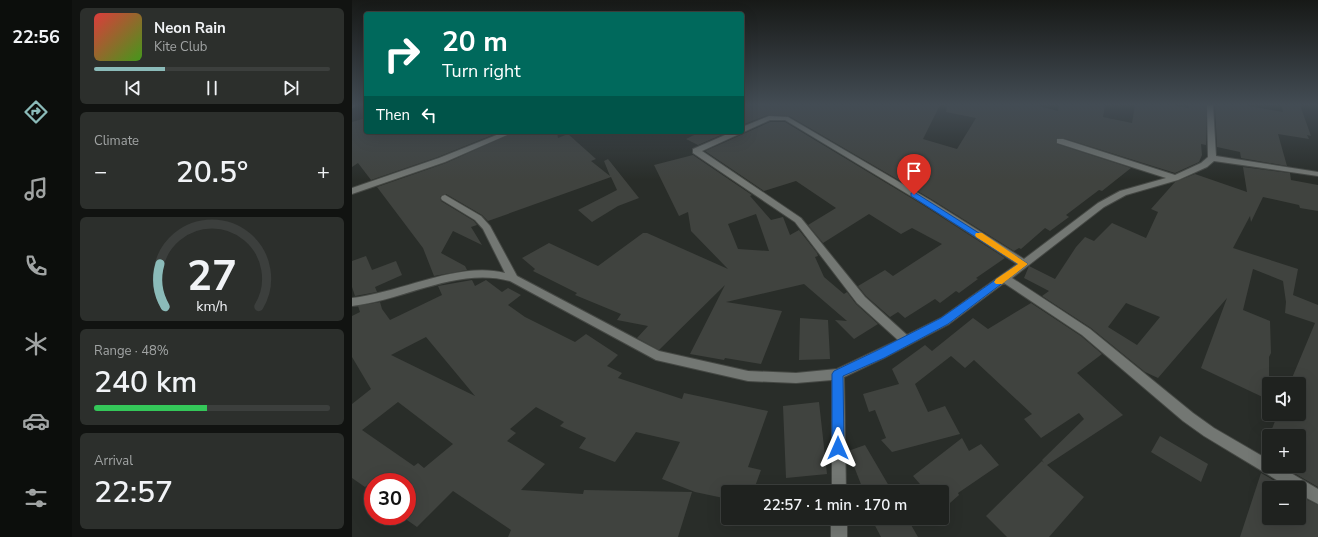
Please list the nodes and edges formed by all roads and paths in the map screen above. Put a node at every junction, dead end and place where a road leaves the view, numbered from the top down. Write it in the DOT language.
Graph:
graph roads {
  1 [pos="806,130"];
  2 [pos="1211,130"];
  3 [pos="505,134"];
  4 [pos="734,134"];
  5 [pos="1060,141"];
  6 [pos="1212,158"];
  7 [pos="1318,174"];
  8 [pos="1175,178"];
  9 [pos="352,191"];
  10 [pos="445,198"];
  11 [pos="1024,264"];
  12 [pos="513,278"];
  13 [pos="1004,278"];
  14 [pos="352,302"];
  15 [pos="906,341"];
  16 [pos="838,374"];
  17 [pos="839,485"];
  18 [pos="1318,497"];
  19 [pos="839,525"];
  20 [pos="839,537"];
  1 -- 11 [label="street"];
  2 -- 6 [label="street"];
  3 -- 9 [label="street"];
  4 -- 15 [label="street"];
  5 -- 8 [label="street"];
  6 -- 7 [label="street"];
  6 -- 8 [label="street"];
  8 -- 11 [label="street"];
  10 -- 12 [label="street"];
  11 -- 13 [label="street"];
  12 -- 14 [label="street"];
  12 -- 16 [label="street"];
  13 -- 15 [label="street"];
  13 -- 18 [label="street"];
  15 -- 16 [label="street"];
  16 -- 17 [label="street"];
  19 -- 20 [label="street"];
}
